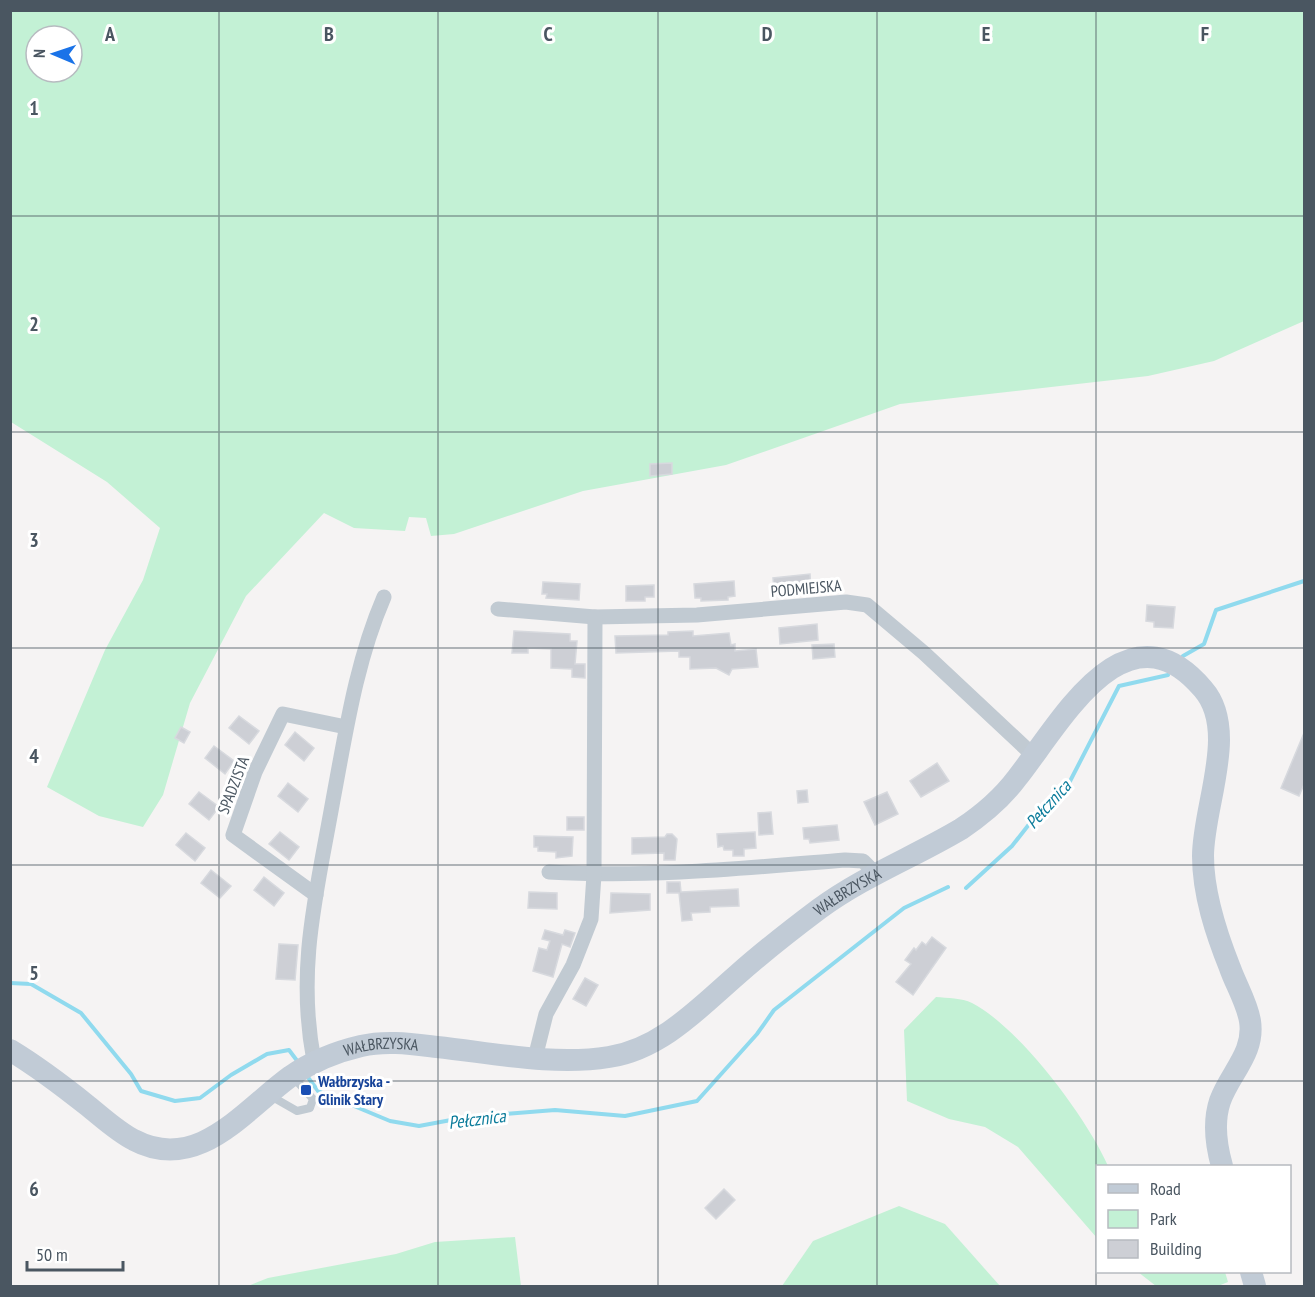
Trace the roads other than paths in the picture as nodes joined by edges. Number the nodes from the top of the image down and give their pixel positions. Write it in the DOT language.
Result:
graph roads {
  1 [pos="384,597"];
  2 [pos="498,609"];
  3 [pos="596,617"];
  4 [pos="346,728"];
  5 [pos="1034,756"];
  6 [pos="549,872"];
  7 [pos="875,873"];
  8 [pos="594,875"];
  9 [pos="316,895"];
  10 [pos="10,1050"];
  11 [pos="535,1058"];
  12 [pos="303,1069"];
  13 [pos="268,1094"];
  14 [pos="1222,1165"];
  1 -- 4 [label="street"];
  2 -- 3 [label="street, PODMIEJSKA"];
  3 -- 5 [label="street, PODMIEJSKA"];
  3 -- 8 [label="street"];
  4 -- 9 [label="street"];
  4 -- 9 [label="street, SPADZISTA"];
  5 -- 7 [label="main road, WAŁBRZYSKA"];
  5 -- 14 [label="main road, WAŁBRZYSKA"];
  6 -- 8 [label="street"];
  7 -- 8 [label="street"];
  7 -- 11 [label="main road, WAŁBRZYSKA"];
  8 -- 11 [label="street"];
  9 -- 12 [label="street"];
  10 -- 13 [label="main road, WAŁBRZYSKA"];
  11 -- 12 [label="main road, WAŁBRZYSKA"];
  12 -- 13 [label="main road, WAŁBRZYSKA"];
  12 -- 13 [label="lane"];
}
